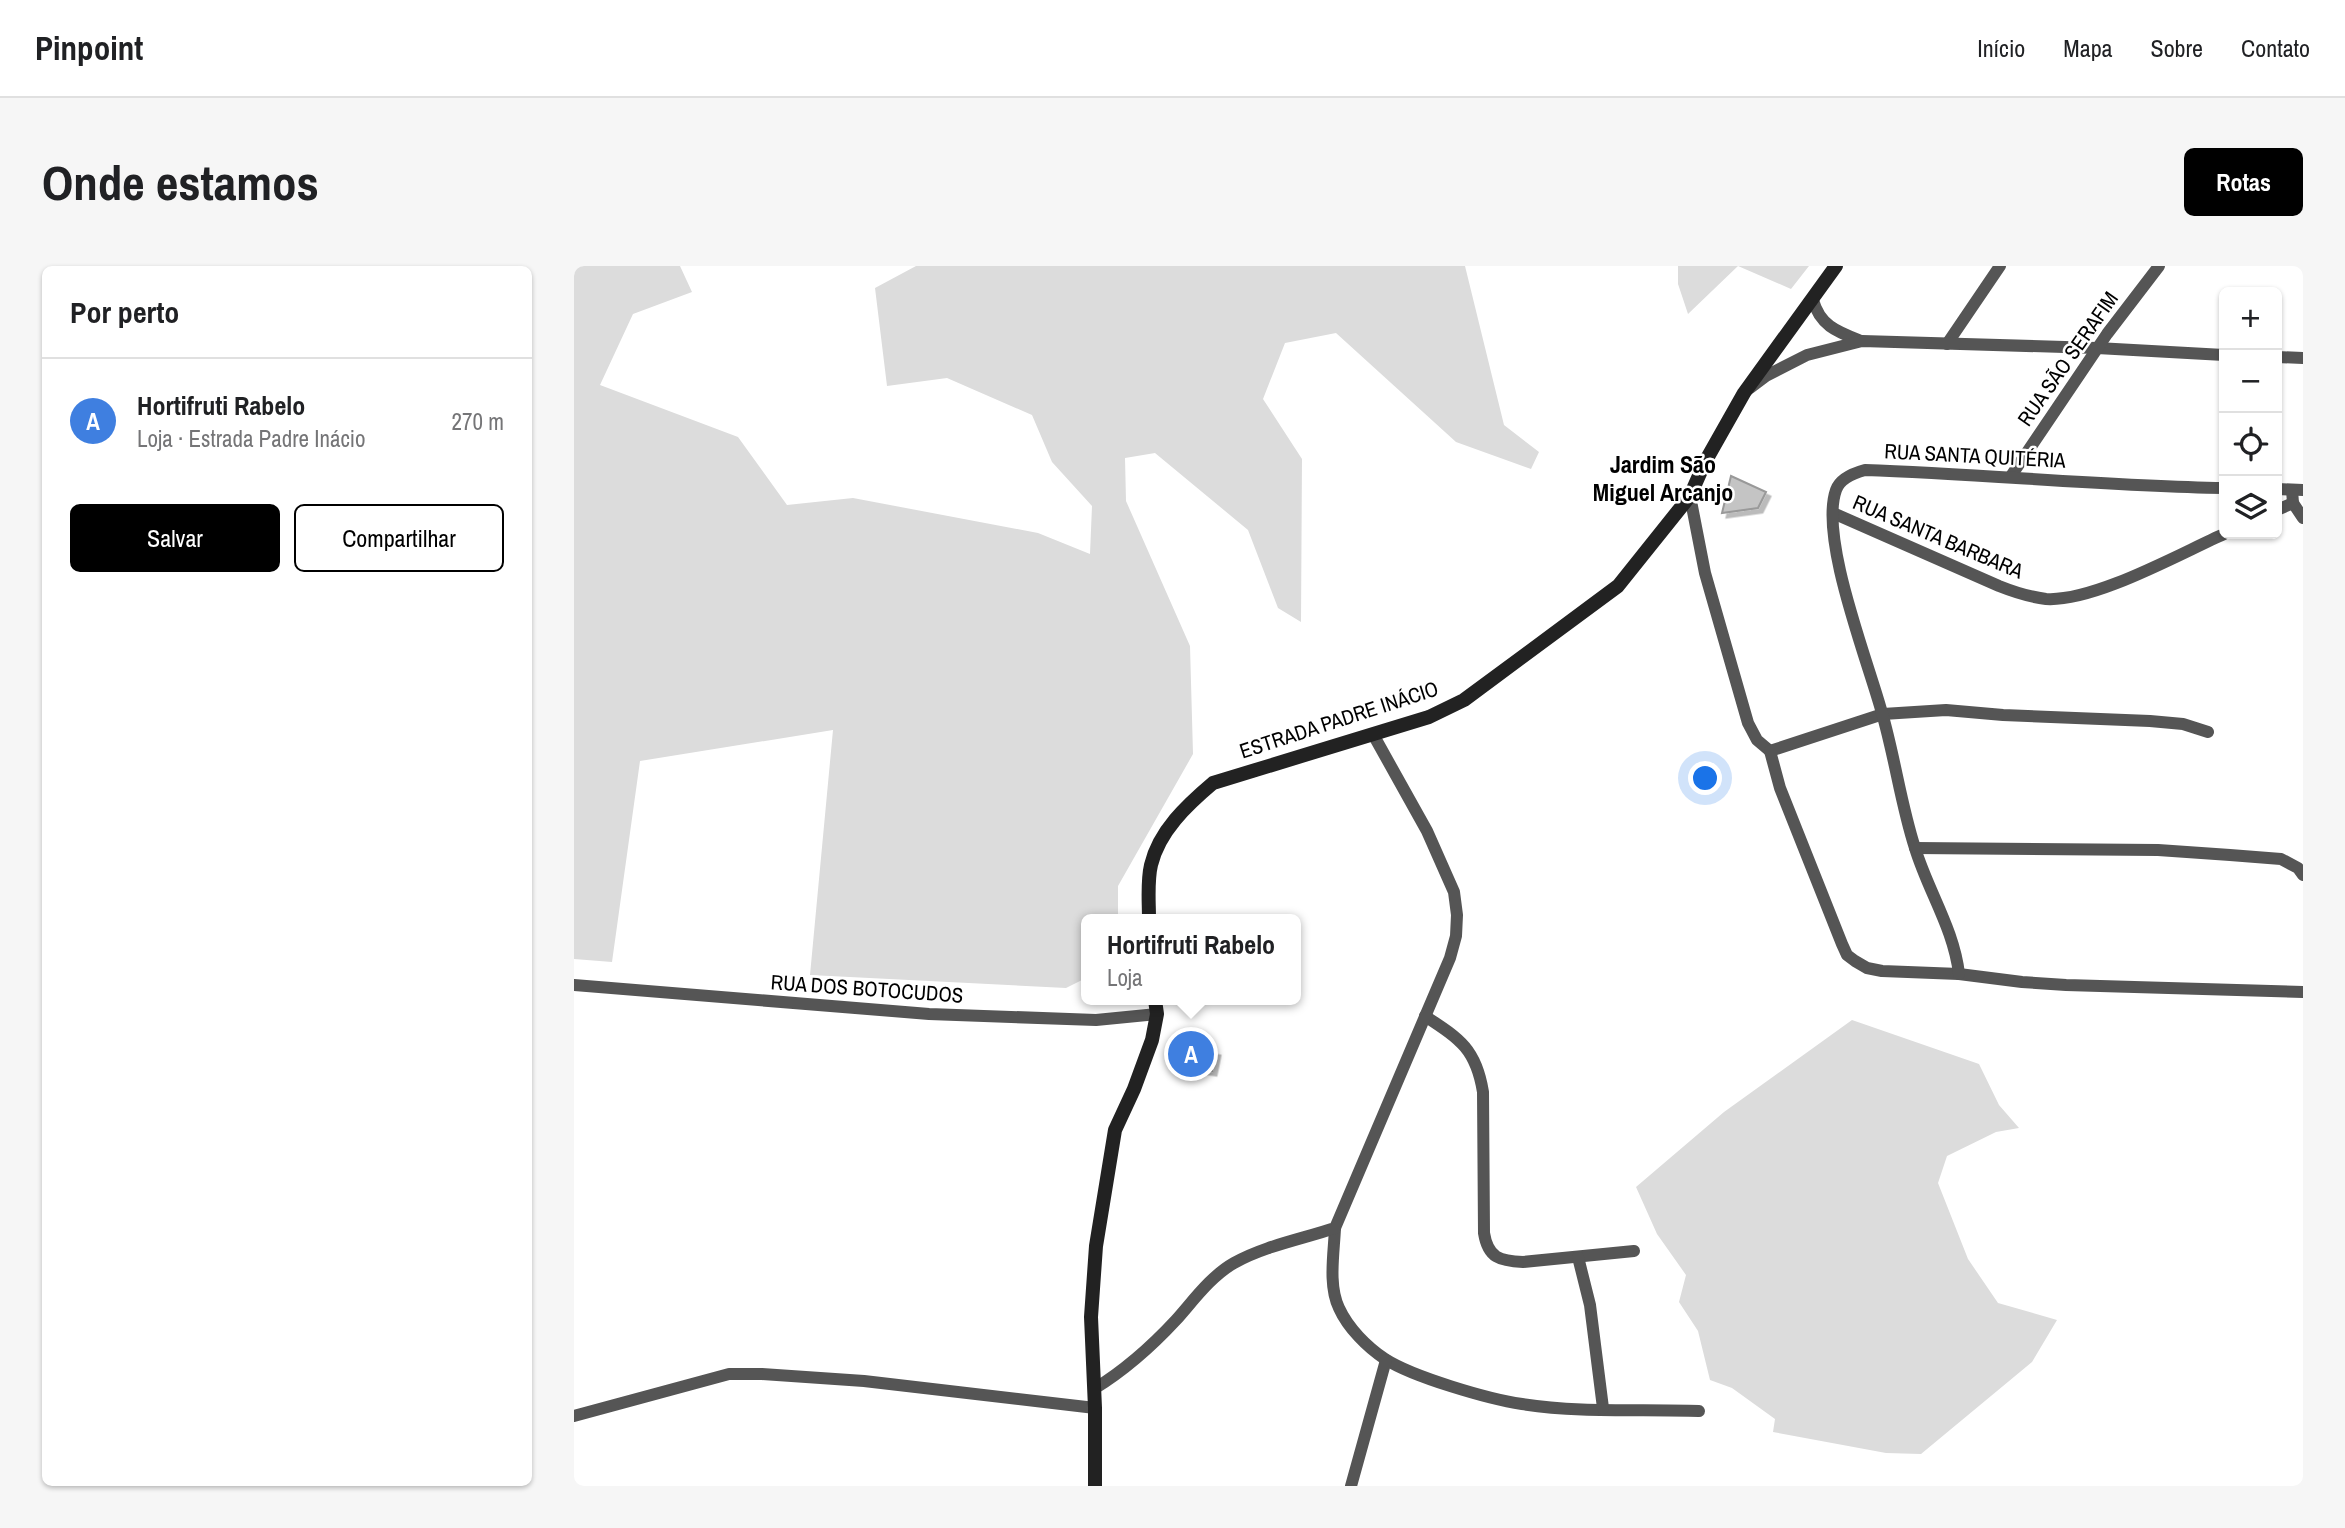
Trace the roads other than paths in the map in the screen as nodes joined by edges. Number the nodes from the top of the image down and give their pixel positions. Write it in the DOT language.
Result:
graph roads {
  1 [pos="1836,266"];
  2 [pos="2000,266"];
  3 [pos="2159,266"];
  4 [pos="1813,300"];
  5 [pos="1862,341"];
  6 [pos="1947,344"];
  7 [pos="2097,348"];
  8 [pos="2219,355"];
  9 [pos="2282,357"];
  10 [pos="2303,358"];
  11 [pos="1744,393"];
  12 [pos="2011,476"];
  13 [pos="2219,488"];
  14 [pos="2296,494"];
  15 [pos="1690,496"];
  16 [pos="2282,506"];
  17 [pos="1833,513"];
  18 [pos="2303,519"];
  19 [pos="2219,536"];
  20 [pos="1883,714"];
  21 [pos="2208,732"];
  22 [pos="1374,736"];
  23 [pos="1770,751"];
  24 [pos="1915,848"];
  25 [pos="2303,875"];
  26 [pos="1149,914"];
  27 [pos="1959,974"];
  28 [pos="574,985"];
  29 [pos="2303,992"];
  30 [pos="1156,1007"];
  31 [pos="1425,1016"];
  32 [pos="1335,1228"];
  33 [pos="1634,1251"];
  34 [pos="1578,1257"];
  35 [pos="1386,1360"];
  36 [pos="1094,1389"];
  37 [pos="1095,1408"];
  38 [pos="1603,1408"];
  39 [pos="1699,1411"];
  40 [pos="574,1416"];
  41 [pos="1095,1486"];
  42 [pos="1351,1486"];
  1 -- 4 [label="street, ESTRADA PADRE INÁCIO"];
  2 -- 6 [label="street"];
  3 -- 7 [label="street, RUA SÃO SERAFIM"];
  4 -- 5 [label="street"];
  4 -- 11 [label="street, ESTRADA PADRE INÁCIO"];
  5 -- 6 [label="street"];
  5 -- 11 [label="street"];
  6 -- 7 [label="street"];
  7 -- 8 [label="street"];
  7 -- 12 [label="street, RUA SÃO SERAFIM"];
  9 -- 10 [label="street"];
  11 -- 15 [label="street, ESTRADA PADRE INÁCIO"];
  12 -- 13 [label="street, RUA SANTA QUITÉRIA"];
  12 -- 17 [label="street, RUA SANTA QUITÉRIA"];
  14 -- 16 [label="street"];
  14 -- 18 [label="street"];
  15 -- 22 [label="street, ESTRADA PADRE INÁCIO"];
  15 -- 23 [label="street"];
  17 -- 19 [label="street, RUA SANTA BARBARA"];
  17 -- 20 [label="street, RUA SANTA QUITÉRIA"];
  20 -- 21 [label="street"];
  20 -- 23 [label="street"];
  20 -- 24 [label="street, RUA SANTA QUITÉRIA"];
  22 -- 26 [label="street, ESTRADA PADRE INÁCIO"];
  22 -- 31 [label="street"];
  23 -- 27 [label="street"];
  24 -- 25 [label="street"];
  24 -- 27 [label="street, RUA SANTA QUITÉRIA"];
  27 -- 29 [label="street"];
  28 -- 30 [label="street, RUA DOS BOTOCUDOS"];
  30 -- 36 [label="street"];
  31 -- 32 [label="street"];
  31 -- 34 [label="street"];
  32 -- 35 [label="street"];
  32 -- 36 [label="street"];
  33 -- 34 [label="street"];
  34 -- 38 [label="street"];
  35 -- 38 [label="street"];
  35 -- 42 [label="street"];
  36 -- 37 [label="street"];
  37 -- 40 [label="street"];
  37 -- 41 [label="street"];
  38 -- 39 [label="street"];
}
